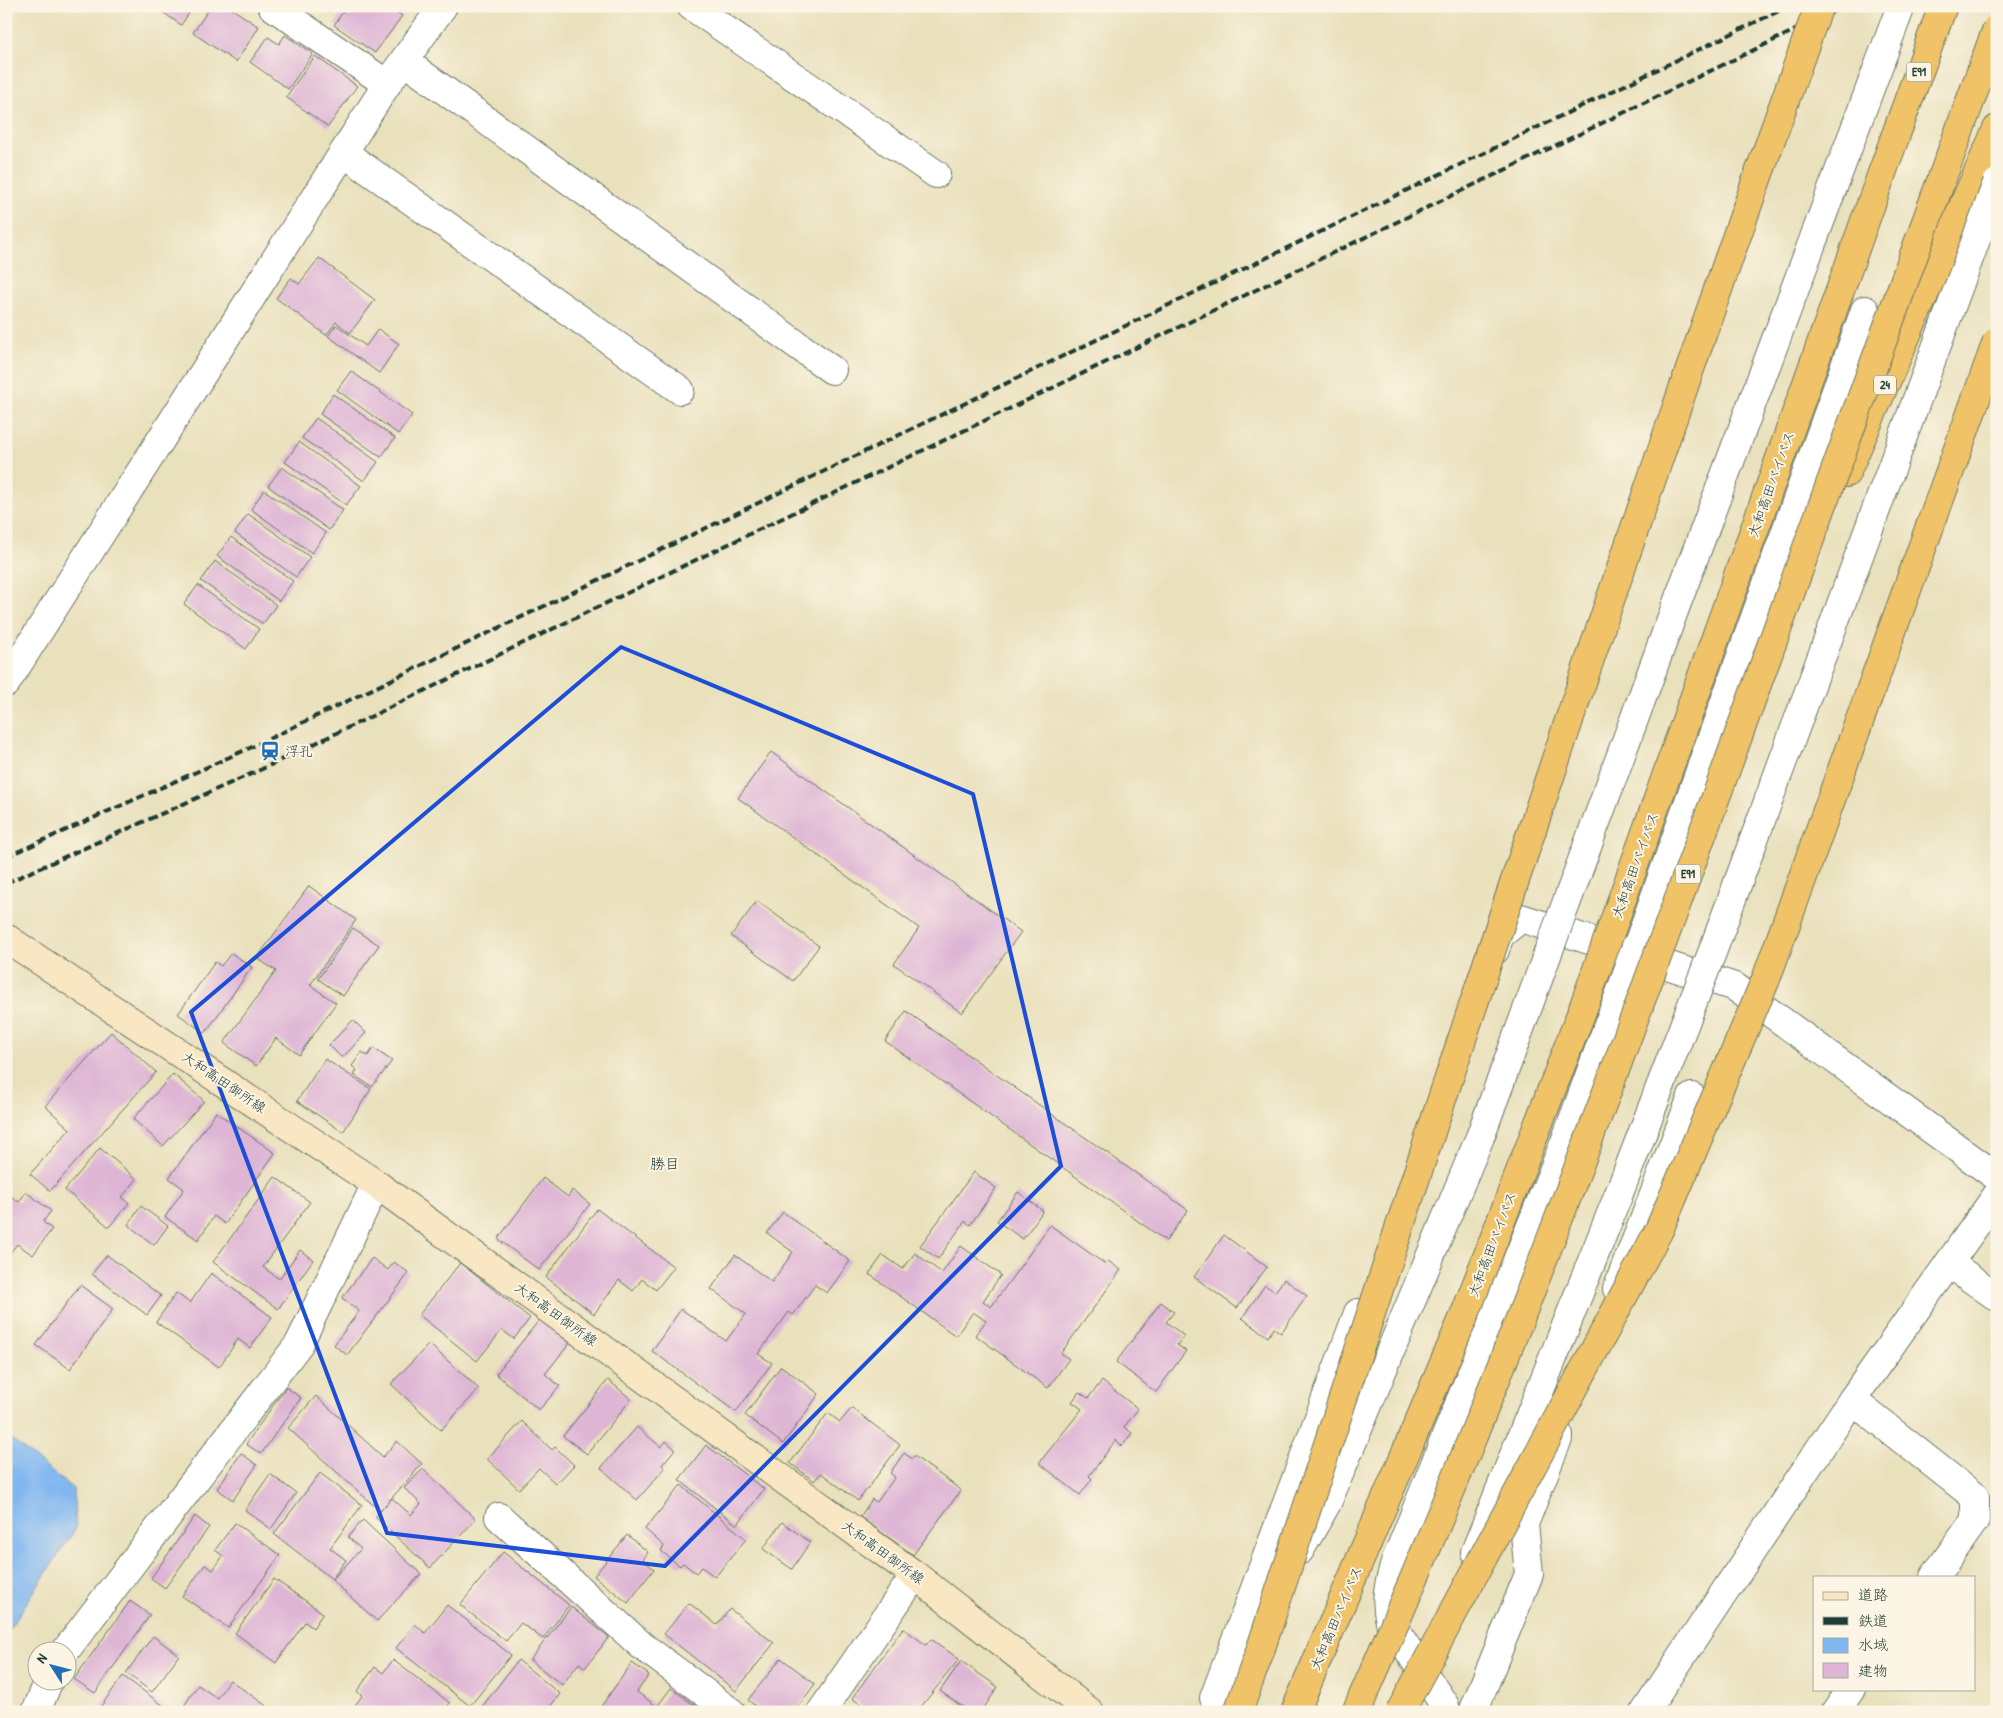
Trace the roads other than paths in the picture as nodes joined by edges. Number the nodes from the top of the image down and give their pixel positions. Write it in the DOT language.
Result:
graph roads {
  1 [pos="272,6"];
  2 [pos="442,6"];
  3 [pos="691,6"];
  4 [pos="1819,6"];
  5 [pos="1900,6"];
  6 [pos="1924,6"];
  7 [pos="1943,6"];
  8 [pos="1997,28"];
  9 [pos="404,61"];
  10 [pos="388,84"];
  11 [pos="1997,129"];
  12 [pos="1895,138"];
  13 [pos="344,153"];
  14 [pos="936,174"];
  15 [pos="1997,183"];
  16 [pos="1865,310"];
  17 [pos="1997,341"];
  18 [pos="832,370"];
  19 [pos="680,390"];
  20 [pos="1773,640"];
  21 [pos="6,682"];
  22 [pos="6,938"];
  23 [pos="1634,955"];
  24 [pos="1692,1097"];
  25 [pos="1997,1177"];
  26 [pos="376,1184"];
  27 [pos="1997,1195"];
  28 [pos="1948,1263"];
  29 [pos="1997,1297"];
  30 [pos="1852,1400"];
  31 [pos="500,1517"];
  32 [pos="914,1575"];
  33 [pos="1935,1576"];
  34 [pos="74,1640"];
  35 [pos="45,1690"];
  36 [pos="1850,1690"];
  37 [pos="1210,1705"];
  38 [pos="1446,1709"];
  39 [pos="36,1712"];
  40 [pos="731,1712"];
  41 [pos="821,1712"];
  42 [pos="1090,1712"];
  43 [pos="1238,1712"];
  44 [pos="1295,1712"];
  45 [pos="1356,1712"];
  46 [pos="1400,1712"];
  47 [pos="1473,1712"];
  48 [pos="1645,1712"];
  49 [pos="1835,1712"];
  1 -- 10 [label="street"];
  2 -- 9 [label="street"];
  3 -- 14 [label="street"];
  4 -- 43 [label="highway, bridge"];
  5 -- 37 [label="street, bridge"];
  6 -- 12 [label="highway"];
  7 -- 12 [label="highway, 大和高田バイパス / E91"];
  8 -- 20 [label="highway, E91, bridge"];
  9 -- 10 [label="street"];
  9 -- 18 [label="street"];
  10 -- 13 [label="street"];
  11 -- 20 [label="highway, 24, bridge"];
  12 -- 44 [label="highway, 大和高田バイパス / E91, bridge"];
  13 -- 19 [label="street"];
  13 -- 21 [label="street"];
  15 -- 38 [label="street, bridge"];
  16 -- 23 [label="street"];
  17 -- 46 [label="highway, bridge"];
  20 -- 45 [label="highway, E91, bridge"];
  22 -- 26 [label="main road, 大和高田御所線"];
  23 -- 25 [label="street"];
  23 -- 37 [label="street"];
  23 -- 38 [label="street"];
  24 -- 47 [label="street"];
  26 -- 32 [label="main road, 大和高田御所線"];
  26 -- 34 [label="street"];
  27 -- 28 [label="street"];
  28 -- 29 [label="street"];
  28 -- 30 [label="street"];
  30 -- 33 [label="street"];
  30 -- 48 [label="street"];
  31 -- 40 [label="street"];
  32 -- 41 [label="street"];
  32 -- 42 [label="main road, 大和高田御所線"];
  35 -- 39 [label="street"];
  36 -- 49 [label="street"];
}
